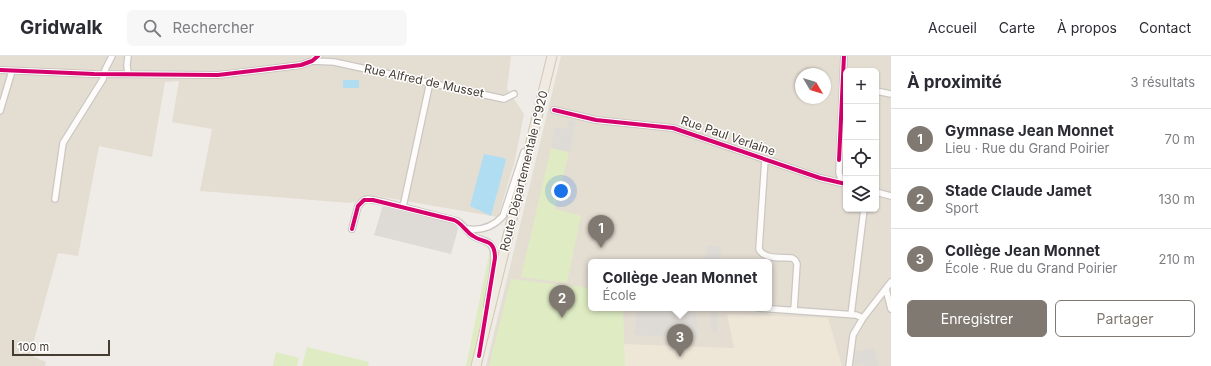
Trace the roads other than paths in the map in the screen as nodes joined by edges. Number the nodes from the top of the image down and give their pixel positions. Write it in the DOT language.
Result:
graph roads {
  1 [pos="112,56"];
  2 [pos="128,56"];
  3 [pos="318,56"];
  4 [pos="332,56"];
  5 [pos="552,56"];
  6 [pos="844,56"];
  7 [pos="312,61"];
  8 [pos="334,62"];
  9 [pos="844,68"];
  10 [pos="0,70"];
  11 [pos="12,71"];
  12 [pos="104,74"];
  13 [pos="128,74"];
  14 [pos="430,82"];
  15 [pos="879,92"];
  16 [pos="514,94"];
  17 [pos="891,94"];
  18 [pos="843,102"];
  19 [pos="554,110"];
  20 [pos="0,111"];
  21 [pos="535,125"];
  22 [pos="765,160"];
  23 [pos="843,182"];
  24 [pos="843,184"];
  25 [pos="879,193"];
  26 [pos="891,196"];
  27 [pos="54,199"];
  28 [pos="403,207"];
  29 [pos="864,212"];
  30 [pos="352,229"];
  31 [pos="467,229"];
  32 [pos="891,282"];
  33 [pos="886,288"];
  34 [pos="772,309"];
  35 [pos="891,309"];
  36 [pos="794,310"];
  37 [pos="851,315"];
  38 [pos="863,318"];
  39 [pos="479,356"];
  40 [pos="476,366"];
  41 [pos="849,366"];
  1 -- 12 [label="street"];
  2 -- 13 [label="street"];
  3 -- 7 [label="street"];
  4 -- 8 [label="street"];
  5 -- 21 [label="main road, Route Départementale n°920"];
  6 -- 9 [label="street"];
  7 -- 8 [label="street, Rue Alfred de Musset"];
  7 -- 13 [label="street, Rue Alfred de Musset"];
  8 -- 14 [label="street, Rue Alfred de Musset"];
  10 -- 11 [label="street, Rue Alfred de Musset"];
  11 -- 12 [label="street, Rue Alfred de Musset"];
  11 -- 20 [label="street"];
  12 -- 13 [label="street, Rue Alfred de Musset"];
  12 -- 27 [label="street"];
  14 -- 16 [label="street, Rue Alfred de Musset"];
  14 -- 28 [label="street"];
  15 -- 17 [label="street"];
  18 -- 23 [label="street"];
  19 -- 22 [label="street, Rue Paul Verlaine"];
  21 -- 31 [label="street"];
  21 -- 39 [label="main road, Route Départementale n°920"];
  22 -- 24 [label="street, Rue Paul Verlaine"];
  22 -- 36 [label="street"];
  25 -- 26 [label="street"];
  28 -- 30 [label="street"];
  28 -- 31 [label="street"];
  29 -- 37 [label="street"];
  31 -- 39 [label="street"];
  32 -- 33 [label="street"];
  33 -- 35 [label="street"];
  33 -- 38 [label="street"];
  34 -- 36 [label="street"];
  36 -- 37 [label="street"];
  37 -- 38 [label="street"];
  38 -- 41 [label="street"];
  39 -- 40 [label="main road, Route Départementale n°920"];
}
